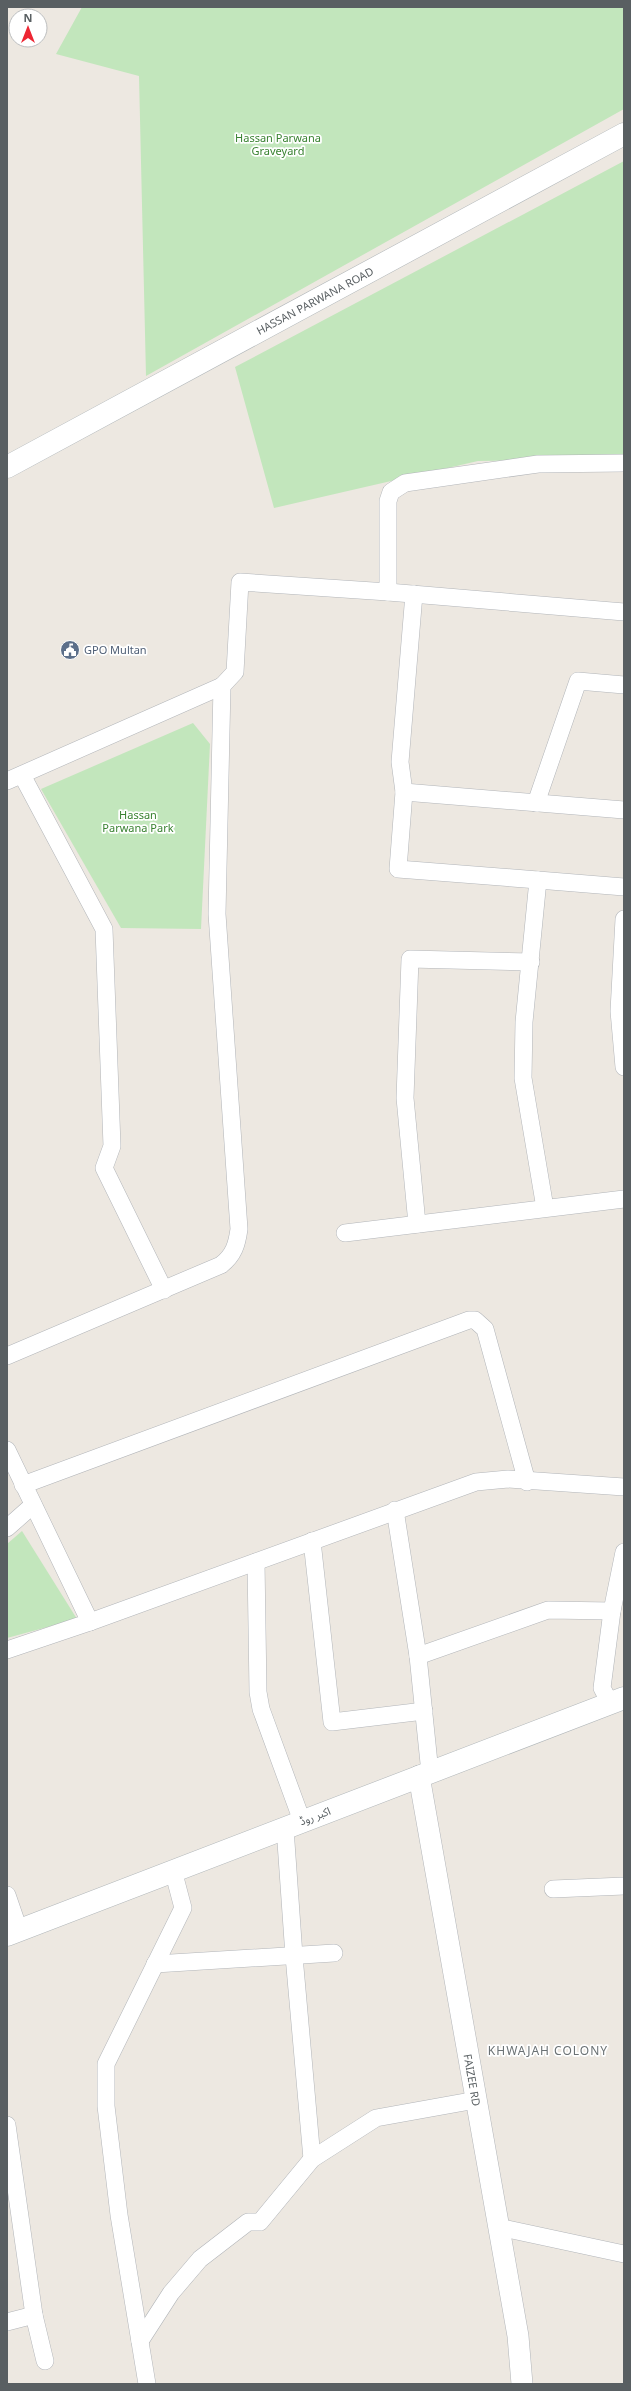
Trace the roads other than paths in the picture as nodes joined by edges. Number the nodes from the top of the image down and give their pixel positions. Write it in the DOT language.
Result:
graph roads {
  1 [pos="624,134"];
  2 [pos="624,464"];
  3 [pos="7,467"];
  4 [pos="388,592"];
  5 [pos="414,594"];
  6 [pos="624,612"];
  7 [pos="624,685"];
  8 [pos="222,686"];
  9 [pos="14,778"];
  10 [pos="404,792"];
  11 [pos="536,803"];
  12 [pos="624,810"];
  13 [pos="538,880"];
  14 [pos="624,887"];
  15 [pos="624,918"];
  16 [pos="531,962"];
  17 [pos="621,1011"];
  18 [pos="624,1067"];
  19 [pos="624,1199"];
  20 [pos="545,1208"];
  21 [pos="417,1224"];
  22 [pos="345,1232"];
  23 [pos="164,1290"];
  24 [pos="7,1356"];
  25 [pos="7,1450"];
  26 [pos="527,1482"];
  27 [pos="23,1484"];
  28 [pos="624,1487"];
  29 [pos="33,1505"];
  30 [pos="395,1510"];
  31 [pos="7,1528"];
  32 [pos="312,1542"];
  33 [pos="624,1552"];
  34 [pos="256,1562"];
  35 [pos="612,1611"];
  36 [pos="90,1622"];
  37 [pos="7,1650"];
  38 [pos="418,1656"];
  39 [pos="617,1700"];
  40 [pos="424,1711"];
  41 [pos="424,1775"];
  42 [pos="294,1825"];
  43 [pos="173,1870"];
  44 [pos="624,1886"];
  45 [pos="553,1889"];
  46 [pos="7,1896"];
  47 [pos="13,1933"];
  48 [pos="334,1953"];
  49 [pos="294,1956"];
  50 [pos="156,1964"];
  51 [pos="476,2100"];
  52 [pos="7,2125"];
  53 [pos="312,2158"];
  54 [pos="12,2191"];
  55 [pos="498,2227"];
  56 [pos="624,2253"];
  57 [pos="34,2315"];
  58 [pos="7,2322"];
  59 [pos="140,2341"];
  60 [pos="45,2361"];
  61 [pos="147,2384"];
  62 [pos="522,2384"];
  1 -- 3 [label="main road, HASSAN PARWANA ROAD"];
  2 -- 4 [label="street"];
  4 -- 5 [label="street"];
  4 -- 8 [label="street"];
  5 -- 6 [label="street"];
  5 -- 10 [label="street"];
  7 -- 11 [label="street"];
  8 -- 9 [label="street"];
  8 -- 23 [label="street"];
  9 -- 23 [label="street"];
  10 -- 11 [label="street"];
  10 -- 13 [label="street"];
  11 -- 12 [label="street"];
  13 -- 14 [label="street"];
  13 -- 16 [label="street"];
  15 -- 17 [label="street"];
  16 -- 20 [label="street"];
  16 -- 21 [label="street"];
  17 -- 18 [label="street"];
  19 -- 20 [label="street"];
  20 -- 21 [label="street"];
  21 -- 22 [label="street"];
  23 -- 24 [label="street"];
  25 -- 27 [label="street"];
  26 -- 27 [label="street"];
  26 -- 28 [label="street"];
  26 -- 30 [label="street"];
  27 -- 29 [label="street"];
  29 -- 31 [label="street"];
  29 -- 36 [label="street"];
  30 -- 32 [label="street"];
  30 -- 38 [label="street"];
  32 -- 34 [label="street"];
  32 -- 40 [label="street"];
  33 -- 35 [label="street"];
  34 -- 36 [label="street"];
  34 -- 42 [label="street"];
  35 -- 38 [label="street"];
  35 -- 39 [label="street"];
  36 -- 37 [label="street"];
  38 -- 40 [label="street"];
  39 -- 41 [label="main road, اکبر روڈ"];
  40 -- 41 [label="street"];
  41 -- 42 [label="main road, اکبر روڈ"];
  41 -- 51 [label="street, FAIZEE RD"];
  42 -- 43 [label="main road, اکبر روڈ"];
  42 -- 49 [label="street"];
  43 -- 47 [label="main road, اکبر روڈ"];
  43 -- 50 [label="street"];
  44 -- 45 [label="street"];
  46 -- 47 [label="street"];
  48 -- 49 [label="street"];
  49 -- 50 [label="street"];
  49 -- 53 [label="street"];
  50 -- 59 [label="street"];
  51 -- 53 [label="street"];
  51 -- 55 [label="street, FAIZEE RD"];
  52 -- 54 [label="street"];
  53 -- 59 [label="street"];
  54 -- 57 [label="street"];
  55 -- 56 [label="street"];
  55 -- 62 [label="street, FAIZEE RD"];
  57 -- 58 [label="street"];
  57 -- 60 [label="street"];
  59 -- 61 [label="street"];
}
